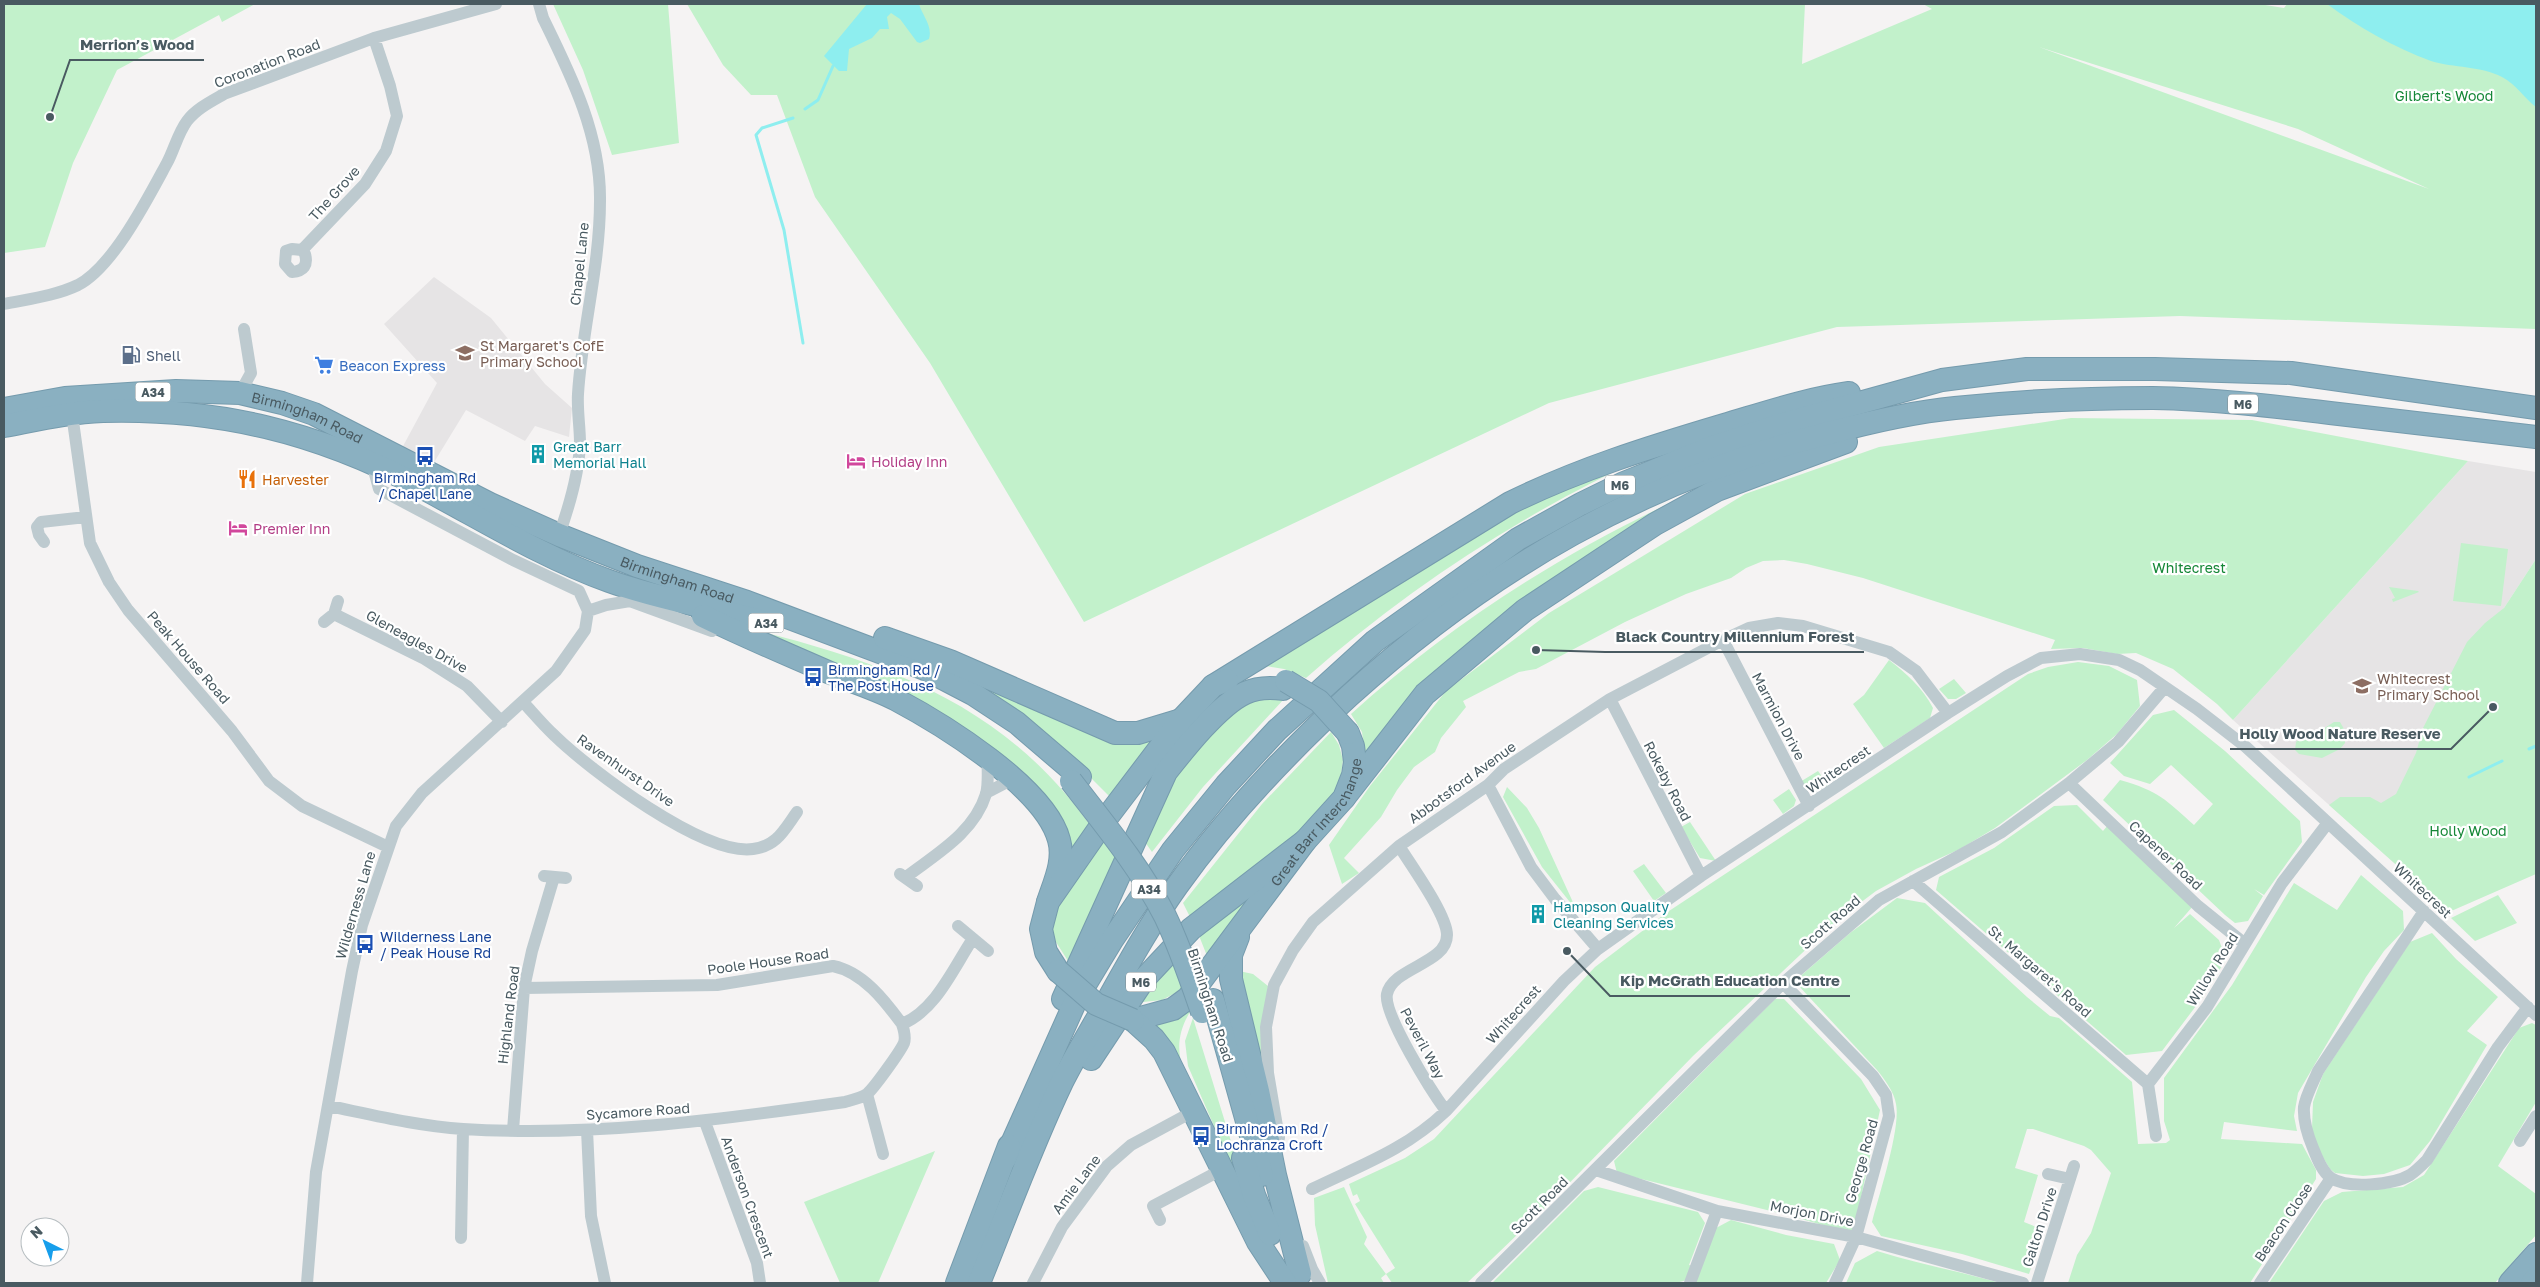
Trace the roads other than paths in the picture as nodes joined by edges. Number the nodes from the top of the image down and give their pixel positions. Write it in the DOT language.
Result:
graph roads {
  1 [pos="496,4"];
  2 [pos="536,4"];
  3 [pos="374,38"];
  4 [pos="302,250"];
  5 [pos="4,304"];
  6 [pos="244,329"];
  7 [pos="1942,380"];
  8 [pos="249,395"];
  9 [pos="1949,408"];
  10 [pos="2536,408"];
  11 [pos="4,409"];
  12 [pos="72,414"];
  13 [pos="4,426"];
  14 [pos="290,432"];
  15 [pos="2536,437"];
  16 [pos="316,441"];
  17 [pos="372,463"];
  18 [pos="86,517"];
  19 [pos="559,535"];
  20 [pos="44,542"];
  21 [pos="664,597"];
  22 [pos="588,611"];
  23 [pos="742,611"];
  24 [pos="324,622"];
  25 [pos="1723,640"];
  26 [pos="757,642"];
  27 [pos="1285,685"];
  28 [pos="1213,686"];
  29 [pos="2165,687"];
  30 [pos="1610,699"];
  31 [pos="524,703"];
  32 [pos="1948,713"];
  33 [pos="1180,720"];
  34 [pos="502,722"];
  35 [pos="988,759"];
  36 [pos="1013,779"];
  37 [pos="2069,783"];
  38 [pos="1488,785"];
  39 [pos="986,793"];
  40 [pos="1344,798"];
  41 [pos="1809,806"];
  42 [pos="797,812"];
  43 [pos="2327,824"];
  44 [pos="1305,841"];
  45 [pos="1399,846"];
  46 [pos="388,847"];
  47 [pos="1701,876"];
  48 [pos="555,877"];
  49 [pos="1913,881"];
  50 [pos="917,886"];
  51 [pos="1048,902"];
  52 [pos="2424,911"];
  53 [pos="958,926"];
  54 [pos="1241,927"];
  55 [pos="972,940"];
  56 [pos="2246,944"];
  57 [pos="1598,949"];
  58 [pos="988,951"];
  59 [pos="1783,983"];
  60 [pos="524,988"];
  61 [pos="2532,1011"];
  62 [pos="1133,1020"];
  63 [pos="902,1024"];
  64 [pos="2148,1084"];
  65 [pos="867,1094"];
  66 [pos="329,1106"];
  67 [pos="1194,1111"];
  68 [pos="1446,1111"];
  69 [pos="2536,1116"];
  70 [pos="705,1122"];
  71 [pos="463,1129"];
  72 [pos="512,1130"];
  73 [pos="587,1130"];
  74 [pos="2156,1136"];
  75 [pos="2520,1141"];
  76 [pos="883,1154"];
  77 [pos="1005,1159"];
  78 [pos="1027,1166"];
  79 [pos="2074,1166"];
  80 [pos="1224,1169"];
  81 [pos="1596,1170"];
  82 [pos="2048,1174"];
  83 [pos="2331,1178"];
  84 [pos="2070,1179"];
  85 [pos="1312,1189"];
  86 [pos="1717,1211"];
  87 [pos="1160,1220"];
  88 [pos="1856,1237"];
  89 [pos="461,1238"];
  90 [pos="2536,1254"];
  91 [pos="2536,1278"];
  92 [pos="1300,1281"];
  93 [pos="307,1283"];
  94 [pos="605,1283"];
  95 [pos="760,1283"];
  96 [pos="957,1283"];
  97 [pos="979,1283"];
  98 [pos="1033,1283"];
  99 [pos="1481,1283"];
  100 [pos="1690,1283"];
  101 [pos="1835,1283"];
  102 [pos="2023,1283"];
  103 [pos="2038,1283"];
  104 [pos="2260,1283"];
  105 [pos="2510,1283"];
  106 [pos="2532,1283"];
  1 -- 3 [label="street, Coronation Road"];
  2 -- 19 [label="street, Chapel Lane"];
  3 -- 4 [label="street, The Grove"];
  3 -- 5 [label="street, Coronation Road"];
  6 -- 8 [label="street"];
  7 -- 10 [label="highway, M6"];
  7 -- 28 [label="highway, M6"];
  7 -- 77 [label="highway, M6"];
  8 -- 11 [label="highway, Birmingham Road / A34"];
  8 -- 14 [label="highway"];
  8 -- 16 [label="highway"];
  8 -- 19 [label="highway, Birmingham Road / A34"];
  9 -- 15 [label="highway, M6"];
  9 -- 40 [label="highway, M6"];
  9 -- 78 [label="highway, M6"];
  12 -- 13 [label="highway, Birmingham Road / A34"];
  12 -- 14 [label="highway, Birmingham Road / A34"];
  12 -- 18 [label="street, Peak House Road"];
  14 -- 16 [label="highway, Birmingham Road / A34"];
  16 -- 17 [label="highway, Birmingham Road / A34"];
  17 -- 21 [label="highway, Birmingham Road / A34"];
  17 -- 22 [label="street, Birmingham Road"];
  18 -- 20 [label="street"];
  18 -- 46 [label="street, Peak House Road"];
  19 -- 23 [label="highway, Birmingham Road / A34"];
  21 -- 23 [label="highway, Birmingham Road / A34"];
  21 -- 26 [label="highway"];
  22 -- 26 [label="street"];
  22 -- 31 [label="street, Wilderness Lane"];
  23 -- 26 [label="highway"];
  23 -- 33 [label="highway"];
  23 -- 92 [label="highway, Birmingham Road / A34, bridge"];
  24 -- 34 [label="street, Gleneagles Drive"];
  25 -- 30 [label="street, Abbotsford Avenue"];
  25 -- 32 [label="street, Abbotsford Avenue"];
  25 -- 41 [label="street, Marmion Drive"];
  26 -- 35 [label="highway"];
  27 -- 28 [label="highway, Great Barr Interchange"];
  27 -- 40 [label="highway, Great Barr Interchange, bridge"];
  27 -- 77 [label="highway, M6"];
  28 -- 33 [label="highway, Great Barr Interchange"];
  29 -- 32 [label="street, Whitecrest"];
  29 -- 37 [label="street, Scott Road"];
  29 -- 43 [label="street, Whitecrest"];
  30 -- 38 [label="street, Abbotsford Avenue"];
  30 -- 47 [label="street, Rokeby Road"];
  31 -- 34 [label="street, Wilderness Lane"];
  31 -- 42 [label="street, Ravenhurst Drive"];
  32 -- 41 [label="street, Whitecrest"];
  33 -- 51 [label="highway, Great Barr Interchange"];
  34 -- 46 [label="street, Wilderness Lane"];
  35 -- 36 [label="highway"];
  35 -- 39 [label="street"];
  36 -- 39 [label="street"];
  36 -- 51 [label="highway"];
  37 -- 49 [label="street, Scott Road"];
  37 -- 56 [label="street, Capener Road"];
  38 -- 45 [label="street, Abbotsford Avenue"];
  38 -- 57 [label="street"];
  39 -- 50 [label="street"];
  40 -- 44 [label="highway, Great Barr Interchange"];
  41 -- 47 [label="street, Whitecrest"];
  43 -- 52 [label="street, Whitecrest"];
  43 -- 56 [label="street, Willow Road"];
  44 -- 54 [label="highway, Great Barr Interchange"];
  44 -- 78 [label="highway, M6"];
  45 -- 68 [label="street, Peveril Way"];
  45 -- 92 [label="street, Abbotsford Avenue"];
  46 -- 66 [label="street, Wilderness Lane"];
  47 -- 57 [label="street, Whitecrest"];
  48 -- 60 [label="street, Highland Road"];
  49 -- 59 [label="street, Scott Road"];
  49 -- 64 [label="street, St. Margaret's Road"];
  51 -- 62 [label="highway, Great Barr Interchange, bridge"];
  52 -- 61 [label="street, Whitecrest"];
  52 -- 83 [label="street"];
  53 -- 55 [label="street"];
  54 -- 62 [label="highway, Great Barr Interchange"];
  54 -- 92 [label="highway"];
  55 -- 58 [label="street"];
  55 -- 63 [label="street"];
  56 -- 64 [label="street, Willow Road"];
  57 -- 68 [label="street, Whitecrest"];
  59 -- 81 [label="street, Scott Road"];
  59 -- 88 [label="street, George Road"];
  60 -- 63 [label="street, Poole House Road"];
  60 -- 72 [label="street, Highland Road"];
  61 -- 83 [label="street"];
  62 -- 67 [label="highway"];
  63 -- 65 [label="street"];
  64 -- 74 [label="street"];
  65 -- 70 [label="street, Sycamore Road"];
  65 -- 76 [label="street"];
  66 -- 71 [label="street, Sycamore Road"];
  66 -- 93 [label="street, Wilderness Lane"];
  67 -- 80 [label="highway"];
  67 -- 98 [label="street, Amie Lane"];
  68 -- 85 [label="street, Whitecrest"];
  69 -- 75 [label="street"];
  70 -- 73 [label="street, Sycamore Road"];
  70 -- 95 [label="street, Anderson Crescent"];
  71 -- 72 [label="street, Sycamore Road"];
  71 -- 89 [label="street"];
  72 -- 73 [label="street, Sycamore Road"];
  73 -- 94 [label="street"];
  77 -- 96 [label="highway, M6"];
  78 -- 97 [label="highway, M6"];
  79 -- 84 [label="street, Galton Drive"];
  80 -- 87 [label="street"];
  80 -- 92 [label="highway"];
  81 -- 86 [label="street, Morjon Drive"];
  81 -- 99 [label="street, Scott Road"];
  82 -- 84 [label="street, Galton Drive"];
  83 -- 104 [label="street, Beacon Close"];
  84 -- 103 [label="street, Galton Drive"];
  86 -- 88 [label="street, Morjon Drive"];
  86 -- 100 [label="street"];
  88 -- 101 [label="street, George Road"];
  88 -- 102 [label="street, Morjon Drive"];
  90 -- 105 [label="highway"];
  91 -- 106 [label="highway"];
}
